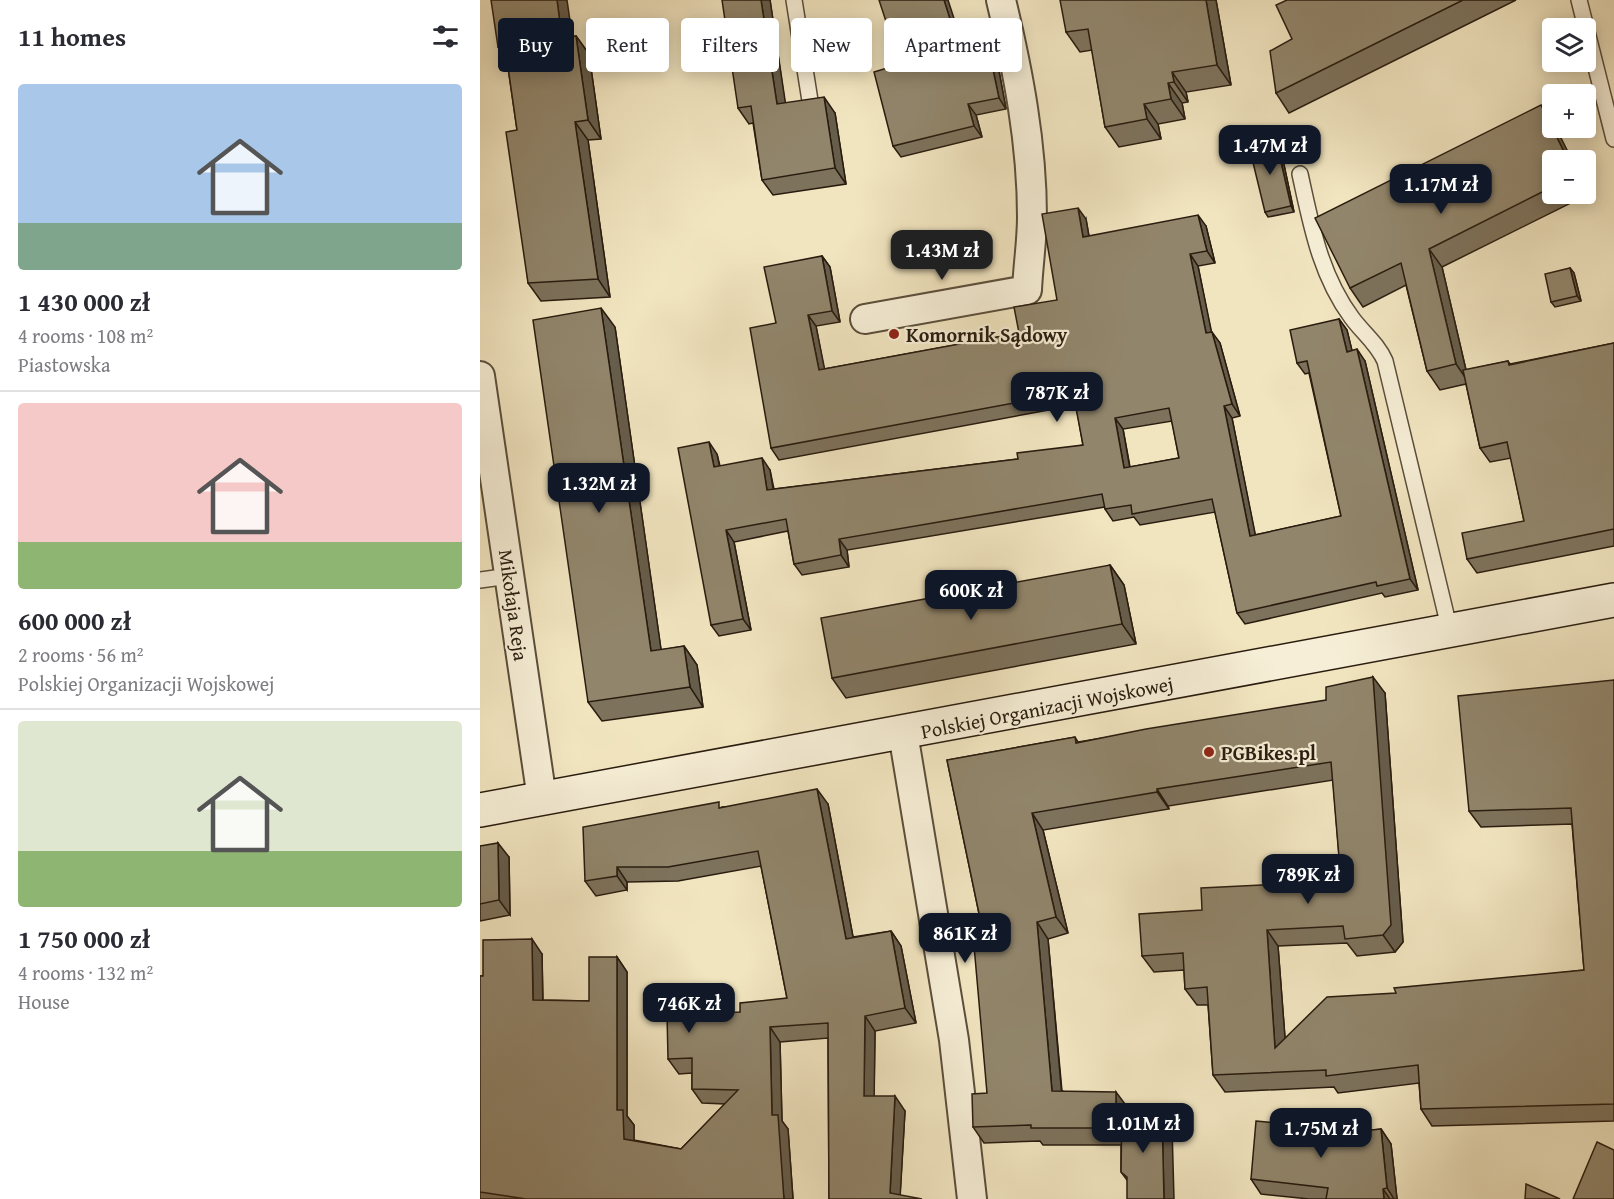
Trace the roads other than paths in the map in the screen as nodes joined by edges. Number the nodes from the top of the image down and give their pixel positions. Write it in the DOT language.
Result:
graph roads {
  1 [pos="794,0"];
  2 [pos="1001,0"];
  3 [pos="1579,0"];
  4 [pos="811,107"];
  5 [pos="1614,139"];
  6 [pos="1300,174"];
  7 [pos="865,319"];
  8 [pos="480,376"];
  9 [pos="510,576"];
  10 [pos="480,580"];
  11 [pos="1614,600"];
  12 [pos="1450,631"];
  13 [pos="903,734"];
  14 [pos="542,799"];
  15 [pos="480,810"];
  16 [pos="972,1199"];
  1 -- 4 [label="lane"];
  2 -- 7 [label="street"];
  3 -- 5 [label="lane"];
  6 -- 12 [label="lane"];
  8 -- 9 [label="street, Mikołaja Reja"];
  9 -- 10 [label="lane"];
  9 -- 14 [label="street, Mikołaja Reja"];
  11 -- 12 [label="street, Polskiej Organizacji Wojskowej"];
  12 -- 13 [label="street, Polskiej Organizacji Wojskowej"];
  13 -- 14 [label="street, Polskiej Organizacji Wojskowej"];
  13 -- 16 [label="street"];
  14 -- 15 [label="street, Polskiej Organizacji Wojskowej"];
}
